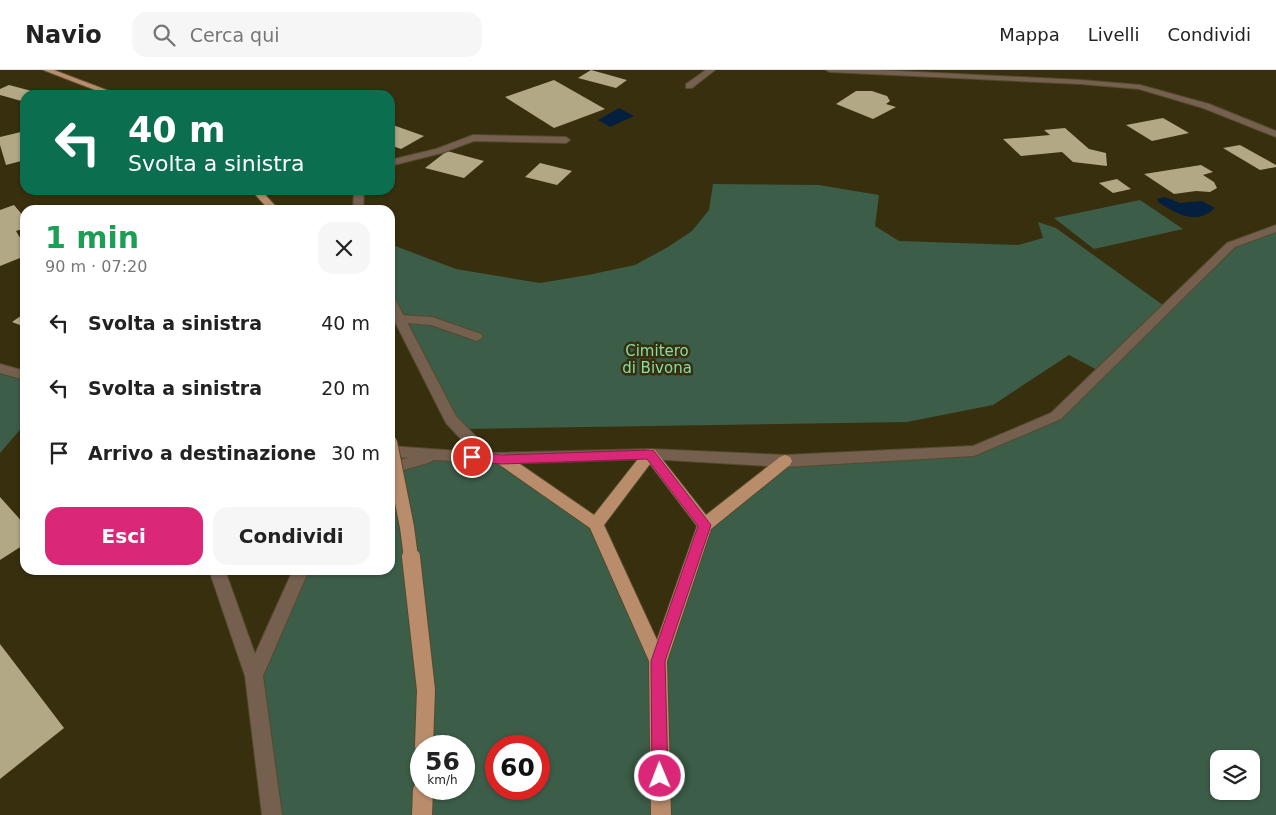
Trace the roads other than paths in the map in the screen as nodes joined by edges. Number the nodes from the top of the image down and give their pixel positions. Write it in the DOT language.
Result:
graph roads {
  1 [pos="47,70"];
  2 [pos="711,70"];
  3 [pos="830,70"];
  4 [pos="689,86"];
  5 [pos="102,90"];
  6 [pos="1276,134"];
  7 [pos="566,140"];
  8 [pos="395,162"];
  9 [pos="260,195"];
  10 [pos="270,205"];
  11 [pos="1276,228"];
  12 [pos="395,310"];
  13 [pos="399,318"];
  14 [pos="477,338"];
  15 [pos="0,368"];
  16 [pos="20,374"];
  17 [pos="395,451"];
  18 [pos="650,454"];
  19 [pos="439,455"];
  20 [pos="495,459"];
  21 [pos="784,461"];
  22 [pos="395,466"];
  23 [pos="395,467"];
  24 [pos="596,524"];
  25 [pos="705,525"];
  26 [pos="219,575"];
  27 [pos="299,575"];
  28 [pos="658,661"];
  29 [pos="254,676"];
  30 [pos="424,735"];
  31 [pos="423,800"];
  32 [pos="272,815"];
  33 [pos="422,815"];
  34 [pos="661,815"];
  1 -- 5 [label="main road"];
  2 -- 4 [label="street"];
  3 -- 6 [label="street"];
  7 -- 8 [label="street"];
  9 -- 10 [label="main road"];
  11 -- 21 [label="street"];
  12 -- 13 [label="street"];
  13 -- 14 [label="street"];
  13 -- 20 [label="street"];
  15 -- 16 [label="street"];
  17 -- 19 [label="street"];
  18 -- 20 [label="street"];
  18 -- 21 [label="street"];
  18 -- 24 [label="main road"];
  18 -- 25 [label="main road"];
  19 -- 20 [label="street"];
  19 -- 23 [label="street"];
  20 -- 24 [label="main road"];
  21 -- 25 [label="main road"];
  22 -- 30 [label="main road, bridge"];
  24 -- 28 [label="main road"];
  25 -- 28 [label="main road"];
  26 -- 29 [label="street"];
  27 -- 29 [label="street"];
  28 -- 34 [label="main road"];
  29 -- 32 [label="street"];
  31 -- 33 [label="main road"];
}
